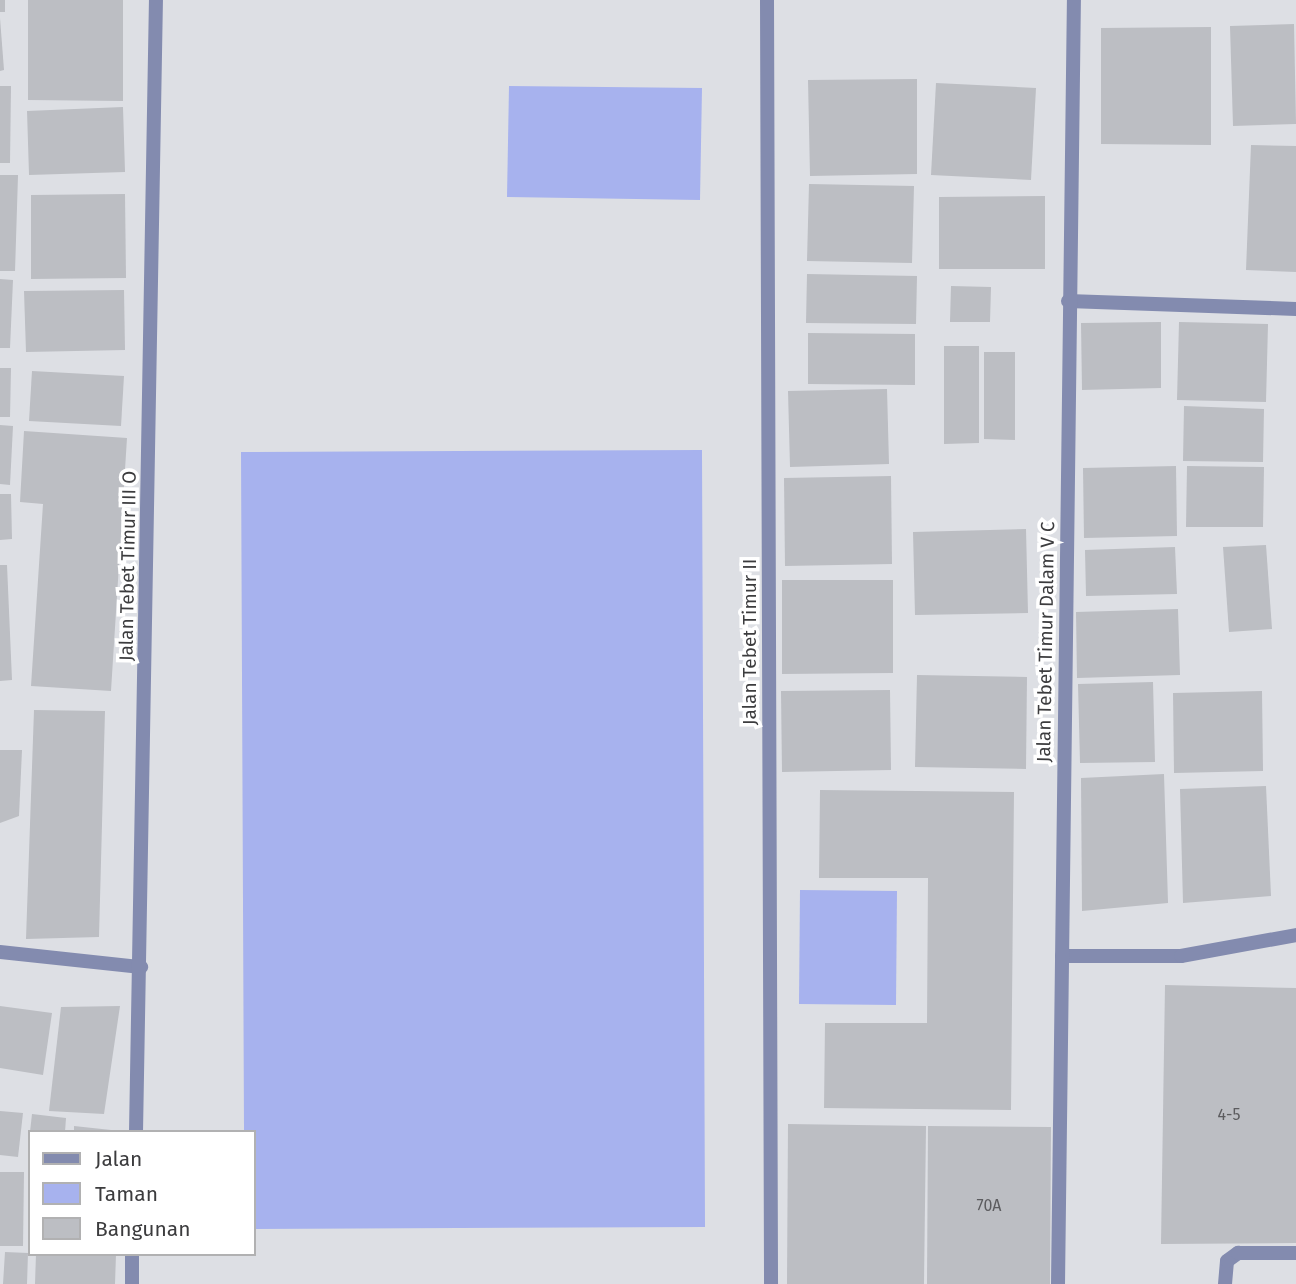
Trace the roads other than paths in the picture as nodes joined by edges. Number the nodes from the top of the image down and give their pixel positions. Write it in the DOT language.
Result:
graph roads {
  1 [pos="156,0"];
  2 [pos="767,0"];
  3 [pos="1074,0"];
  4 [pos="1069,301"];
  5 [pos="1296,309"];
  6 [pos="1296,935"];
  7 [pos="0,952"];
  8 [pos="1062,956"];
  9 [pos="141,967"];
  10 [pos="136,1130"];
  11 [pos="1296,1253"];
  12 [pos="132,1256"];
  13 [pos="132,1284"];
  14 [pos="771,1284"];
  15 [pos="1058,1284"];
  16 [pos="1225,1284"];
  1 -- 9 [label="street, Jalan Tebet Timur III O"];
  2 -- 14 [label="street, Jalan Tebet Timur II"];
  3 -- 4 [label="street, Jalan Tebet Timur Dalam V C"];
  4 -- 5 [label="street"];
  4 -- 8 [label="street, Jalan Tebet Timur Dalam V C"];
  6 -- 8 [label="street"];
  7 -- 9 [label="street"];
  8 -- 15 [label="street, Jalan Tebet Timur Dalam V C"];
  9 -- 10 [label="street, Jalan Tebet Timur III O"];
  11 -- 16 [label="street"];
  12 -- 13 [label="street"];
}
